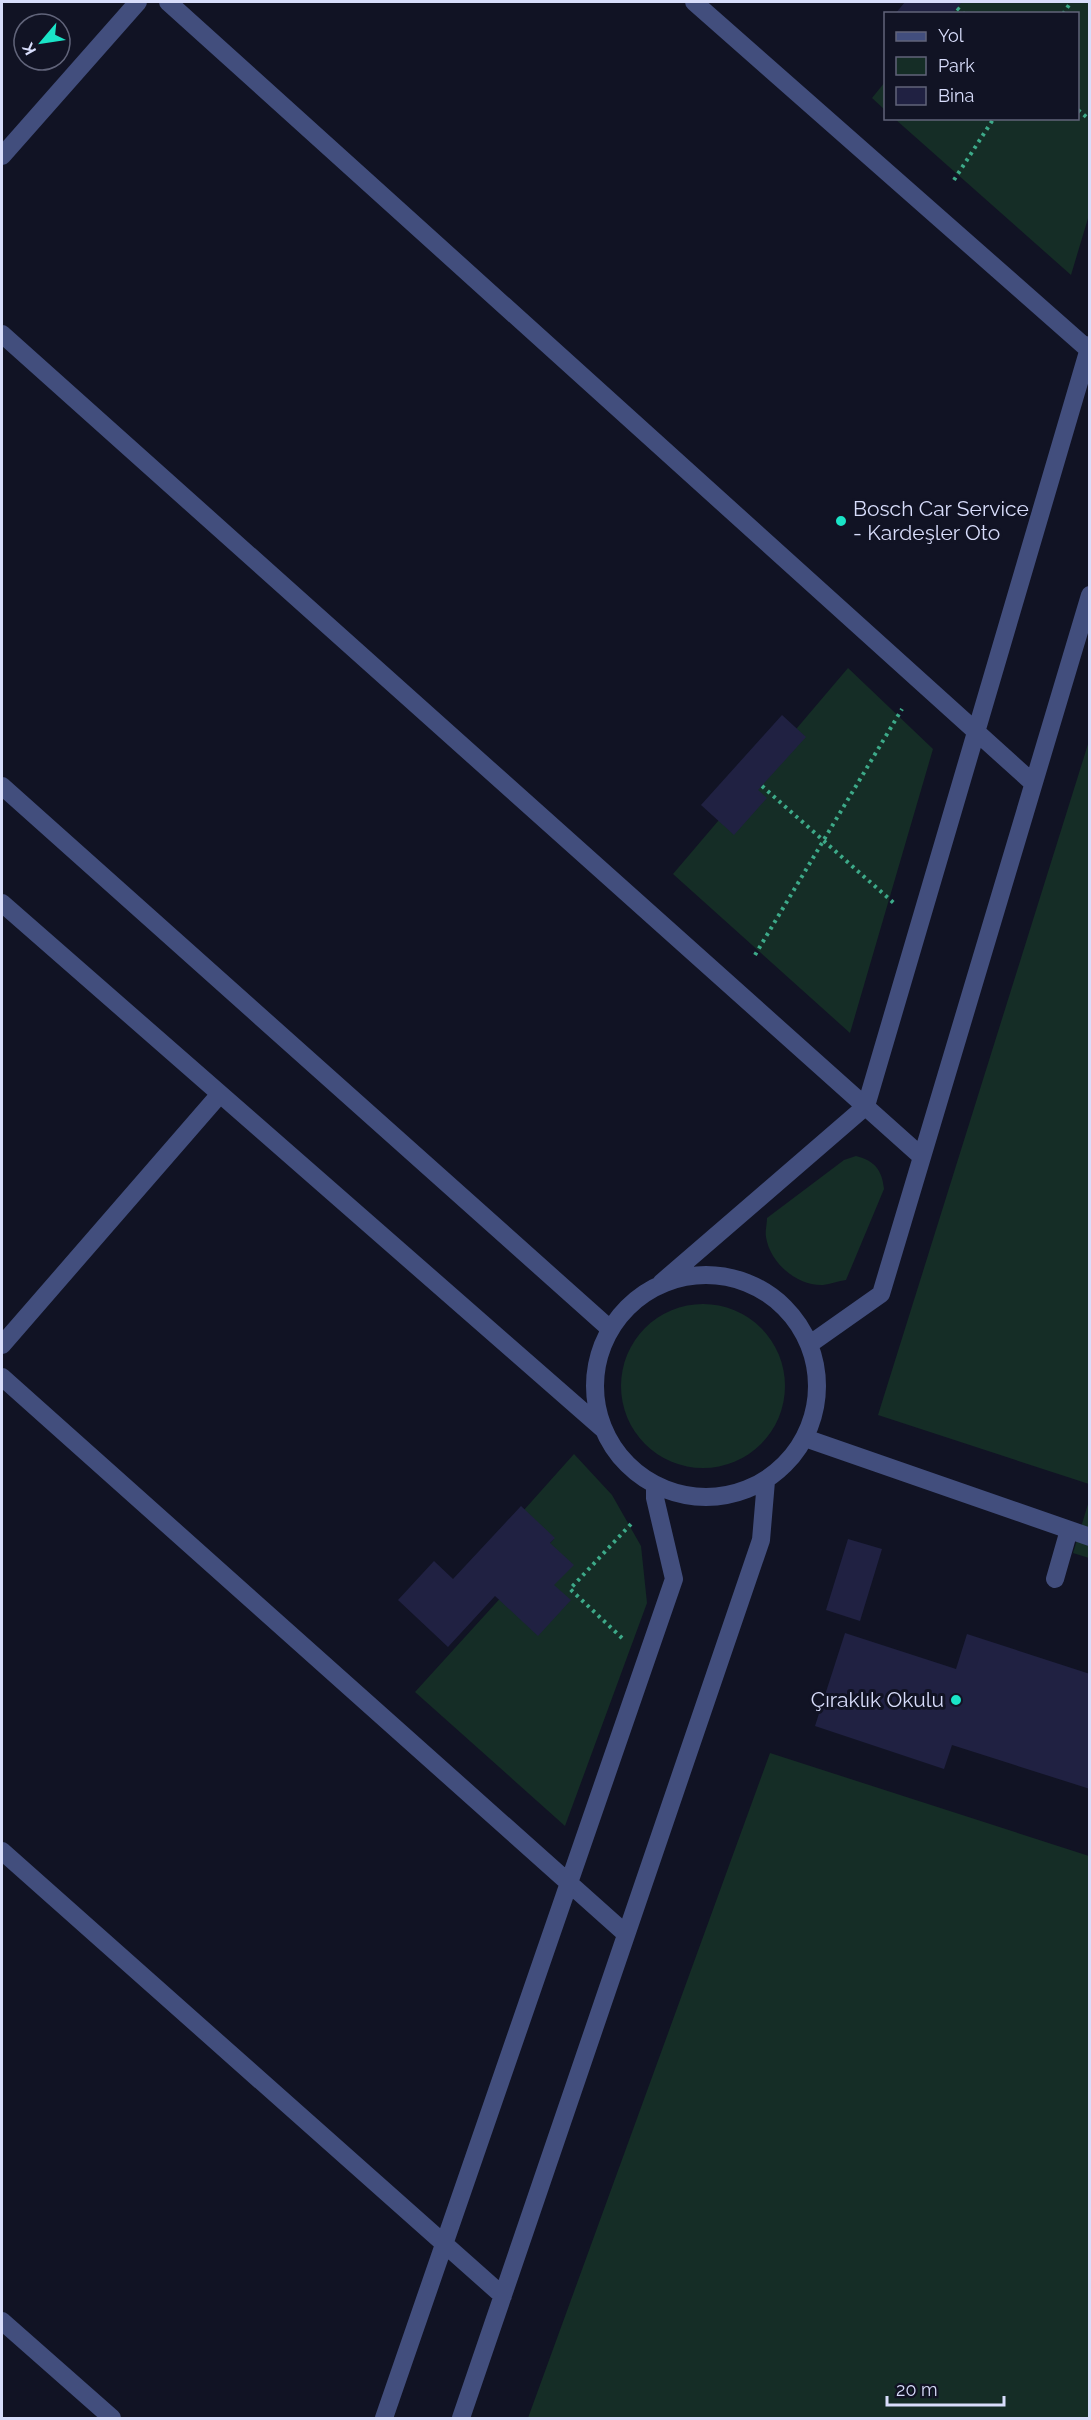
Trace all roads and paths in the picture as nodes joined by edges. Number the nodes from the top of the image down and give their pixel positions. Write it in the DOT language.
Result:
graph roads {
  1 [pos="138,2"];
  2 [pos="168,2"];
  3 [pos="694,2"];
  4 [pos="957,8"];
  5 [pos="962,12"];
  6 [pos="993,120"];
  7 [pos="2,156"];
  8 [pos="954,180"];
  9 [pos="2,334"];
  10 [pos="1089,349"];
  11 [pos="1089,595"];
  12 [pos="902,709"];
  13 [pos="976,731"];
  14 [pos="1033,783"];
  15 [pos="2,786"];
  16 [pos="762,786"];
  17 [pos="823,841"];
  18 [pos="2,903"];
  19 [pos="895,905"];
  20 [pos="755,955"];
  21 [pos="220,1094"];
  22 [pos="866,1106"];
  23 [pos="922,1157"];
  24 [pos="662,1283"];
  25 [pos="610,1329"];
  26 [pos="810,1344"];
  27 [pos="2,1345"];
  28 [pos="2,1377"];
  29 [pos="603,1429"];
  30 [pos="804,1438"];
  31 [pos="766,1481"];
  32 [pos="655,1492"];
  33 [pos="1069,1530"];
  34 [pos="1089,1537"];
  35 [pos="1054,1580"];
  36 [pos="646,1661"];
  37 [pos="2,1851"];
  38 [pos="569,1883"];
  39 [pos="626,1934"];
  40 [pos="444,2243"];
  41 [pos="503,2296"];
  42 [pos="2,2321"];
  43 [pos="112,2418"];
  44 [pos="384,2418"];
  45 [pos="462,2418"];
  1 -- 7 [label="lane"];
  2 -- 13 [label="lane"];
  3 -- 10 [label="lane"];
  4 -- 5 [label="path"];
  6 -- 8 [label="path"];
  9 -- 22 [label="lane"];
  10 -- 13 [label="lane"];
  11 -- 14 [label="lane"];
  12 -- 17 [label="path"];
  13 -- 14 [label="lane"];
  13 -- 22 [label="lane"];
  14 -- 23 [label="lane"];
  15 -- 25 [label="lane"];
  16 -- 17 [label="path"];
  17 -- 19 [label="path"];
  17 -- 20 [label="path"];
  18 -- 21 [label="lane"];
  21 -- 27 [label="lane"];
  21 -- 29 [label="lane"];
  22 -- 23 [label="lane"];
  22 -- 24 [label="lane"];
  23 -- 26 [label="lane"];
  24 -- 25 [label="lane"];
  24 -- 26 [label="lane"];
  25 -- 29 [label="lane"];
  26 -- 30 [label="lane"];
  28 -- 38 [label="lane"];
  29 -- 32 [label="lane"];
  30 -- 31 [label="lane"];
  30 -- 33 [label="lane"];
  31 -- 32 [label="lane"];
  31 -- 39 [label="lane"];
  32 -- 36 [label="lane"];
  32 -- 36 [label="path"];
  33 -- 34 [label="lane"];
  33 -- 35 [label="lane"];
  36 -- 38 [label="lane"];
  37 -- 40 [label="lane"];
  38 -- 39 [label="lane"];
  38 -- 40 [label="lane"];
  39 -- 41 [label="lane"];
  40 -- 41 [label="lane"];
  40 -- 44 [label="lane"];
  41 -- 45 [label="lane"];
  42 -- 43 [label="lane"];
}
